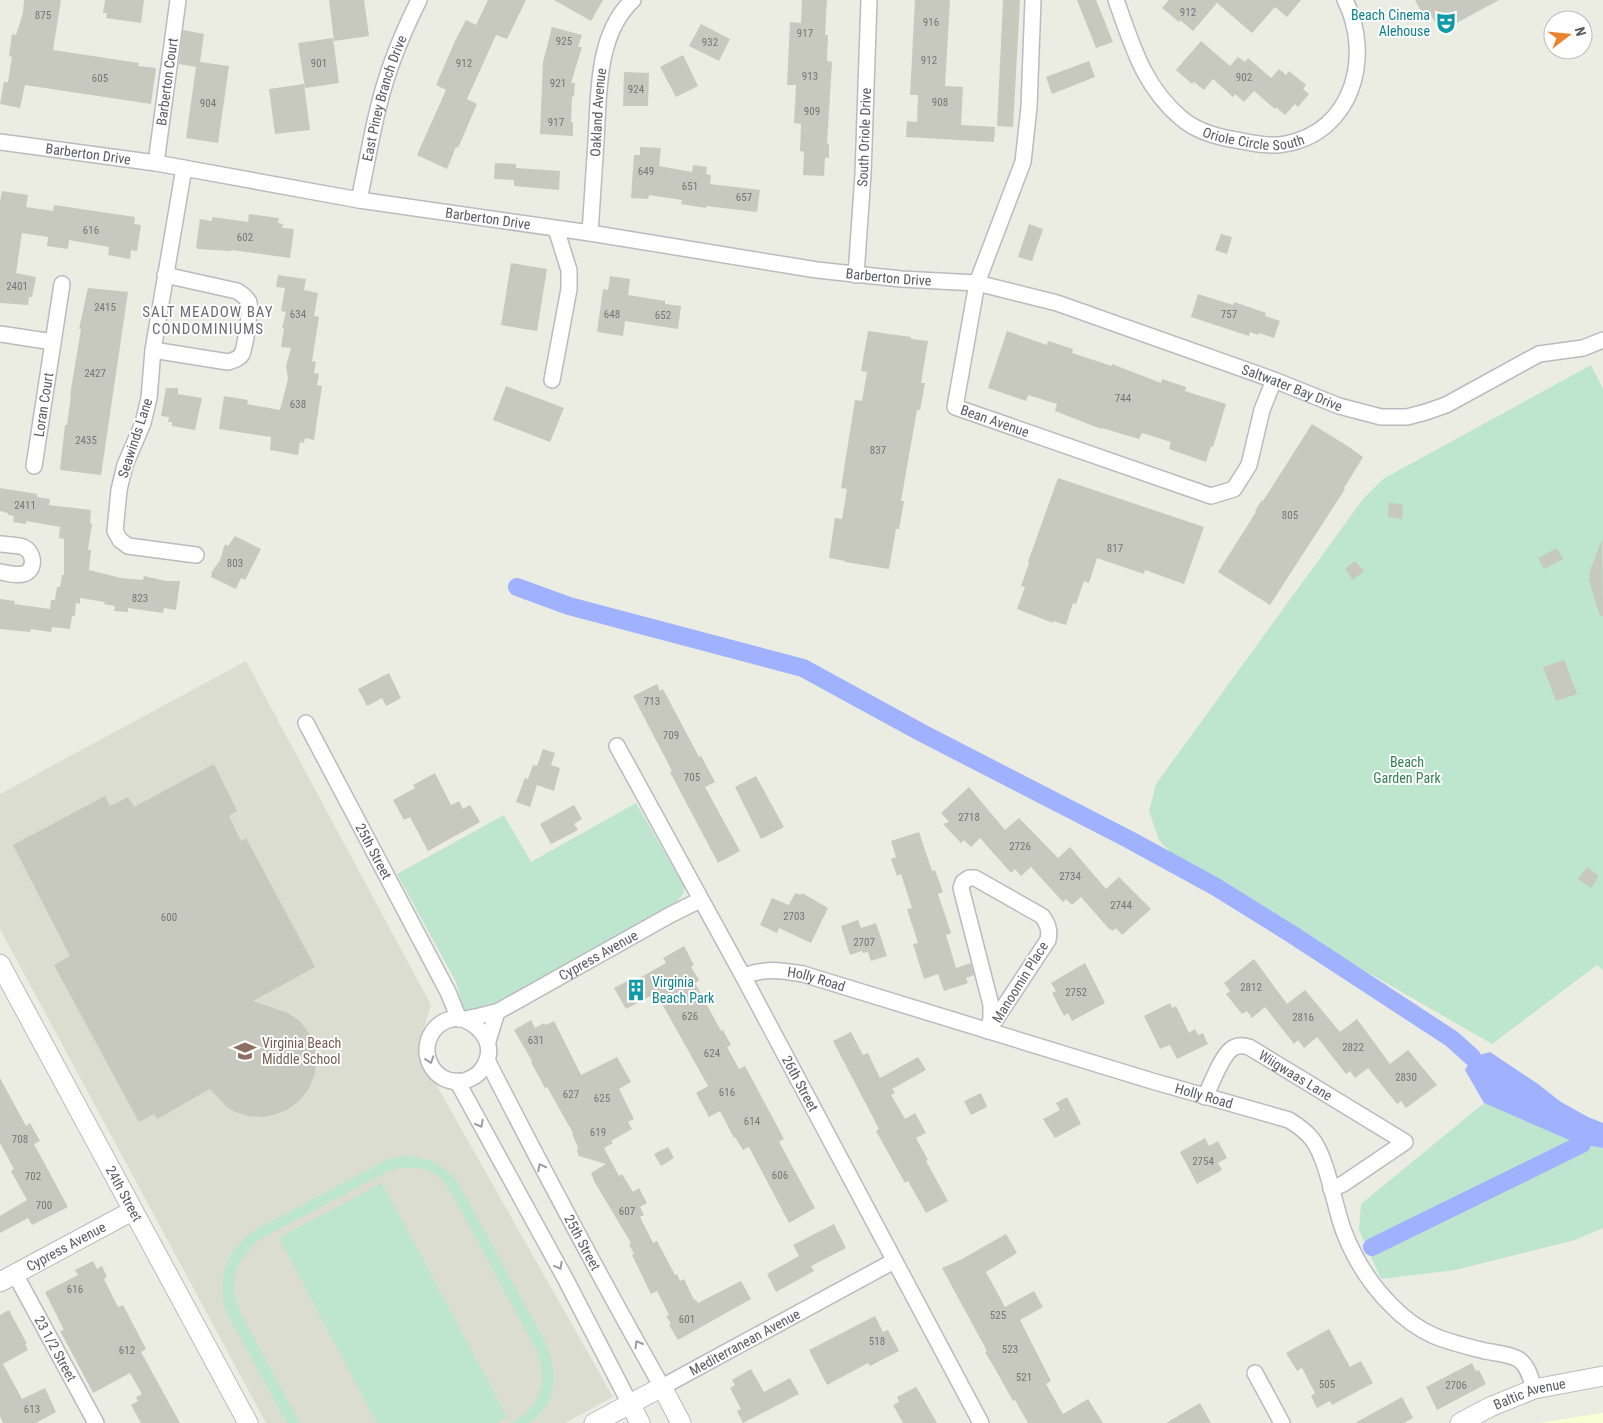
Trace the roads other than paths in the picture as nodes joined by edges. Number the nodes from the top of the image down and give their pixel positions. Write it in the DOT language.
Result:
graph roads {
  1 [pos="178,0"];
  2 [pos="419,0"];
  3 [pos="633,0"];
  4 [pos="869,0"];
  5 [pos="1033,0"];
  6 [pos="1116,0"];
  7 [pos="1345,0"];
  8 [pos="0,142"];
  9 [pos="156,163"];
  10 [pos="184,168"];
  11 [pos="359,200"];
  12 [pos="556,229"];
  13 [pos="590,233"];
  14 [pos="165,275"];
  15 [pos="856,275"];
  16 [pos="977,283"];
  17 [pos="62,284"];
  18 [pos="0,334"];
  19 [pos="1603,340"];
  20 [pos="53,342"];
  21 [pos="153,350"];
  22 [pos="552,380"];
  23 [pos="1274,380"];
  24 [pos="34,466"];
  25 [pos="0,544"];
  26 [pos="196,555"];
  27 [pos="0,572"];
  28 [pos="306,723"];
  29 [pos="617,746"];
  30 [pos="700,900"];
  31 [pos="0,964"];
  32 [pos="743,976"];
  33 [pos="442,980"];
  34 [pos="497,1012"];
  35 [pos="461,1019"];
  36 [pos="436,1027"];
  37 [pos="988,1031"];
  38 [pos="488,1042"];
  39 [pos="487,1060"];
  40 [pos="457,1082"];
  41 [pos="1206,1097"];
  42 [pos="1331,1189"];
  43 [pos="132,1211"];
  44 [pos="894,1261"];
  45 [pos="8,1278"];
  46 [pos="1256,1373"];
  47 [pos="1603,1376"];
  48 [pos="662,1387"];
  49 [pos="1534,1389"];
  50 [pos="630,1404"];
  51 [pos="96,1423"];
  52 [pos="248,1423"];
  53 [pos="594,1423"];
  54 [pos="640,1423"];
  55 [pos="682,1423"];
  56 [pos="981,1423"];
  57 [pos="1282,1423"];
  58 [pos="1460,1423"];
  1 -- 9 [label="street, Barberton Court"];
  2 -- 11 [label="street, East Piney Branch Drive"];
  3 -- 13 [label="street, Oakland Avenue"];
  4 -- 15 [label="street, South Oriole Drive"];
  5 -- 16 [label="street, Bean Avenue"];
  6 -- 7 [label="street, Oriole Circle South"];
  8 -- 9 [label="street, Barberton Drive"];
  9 -- 10 [label="street, Barberton Drive"];
  10 -- 11 [label="street, Barberton Drive"];
  10 -- 14 [label="street, Seawinds Lane"];
  11 -- 12 [label="street, Barberton Drive"];
  12 -- 13 [label="street, Barberton Drive"];
  12 -- 22 [label="street"];
  13 -- 15 [label="street, Barberton Drive"];
  14 -- 21 [label="street, Seawinds Lane"];
  14 -- 21 [label="street"];
  15 -- 16 [label="street, Barberton Drive"];
  16 -- 23 [label="street, Saltwater Bay Drive"];
  16 -- 23 [label="street, Bean Avenue"];
  17 -- 20 [label="street, Loran Court"];
  18 -- 20 [label="street"];
  19 -- 23 [label="street, Saltwater Bay Drive"];
  20 -- 24 [label="street, Loran Court"];
  21 -- 26 [label="street, Seawinds Lane"];
  25 -- 27 [label="street"];
  28 -- 33 [label="street, 25th Street"];
  29 -- 30 [label="street, 26th Street"];
  30 -- 32 [label="street, 26th Street"];
  30 -- 34 [label="street, Cypress Avenue"];
  31 -- 43 [label="street, 24th Street"];
  32 -- 37 [label="street, Holly Road"];
  32 -- 44 [label="street, 26th Street"];
  33 -- 35 [label="street, 25th Street"];
  33 -- 36 [label="street, 25th Street"];
  34 -- 35 [label="street, Cypress Avenue"];
  34 -- 38 [label="street"];
  35 -- 36 [label="street"];
  35 -- 38 [label="street"];
  36 -- 40 [label="street, 25th Street, one-way"];
  37 -- 37 [label="street, Manoomin Place"];
  37 -- 41 [label="street, Holly Road"];
  38 -- 39 [label="street"];
  39 -- 40 [label="street"];
  48 -- 39 [label="street, 25th Street, one-way"];
  40 -- 50 [label="street, one-way"];
  41 -- 42 [label="street, Holly Road"];
  41 -- 42 [label="street, Wiigwaas Lane"];
  42 -- 49 [label="street, Holly Road"];
  43 -- 45 [label="street, Cypress Avenue"];
  43 -- 52 [label="street, 24th Street"];
  44 -- 48 [label="street, Mediterranean Avenue"];
  44 -- 56 [label="street, 26th Street"];
  45 -- 51 [label="street, 23 1/2 Street"];
  46 -- 57 [label="street"];
  47 -- 49 [label="street, Baltic Avenue"];
  48 -- 50 [label="street, Mediterranean Avenue"];
  48 -- 55 [label="street, 25th Street"];
  49 -- 58 [label="street, Baltic Avenue"];
  50 -- 53 [label="street, Mediterranean Avenue"];
  50 -- 54 [label="street"];
}
